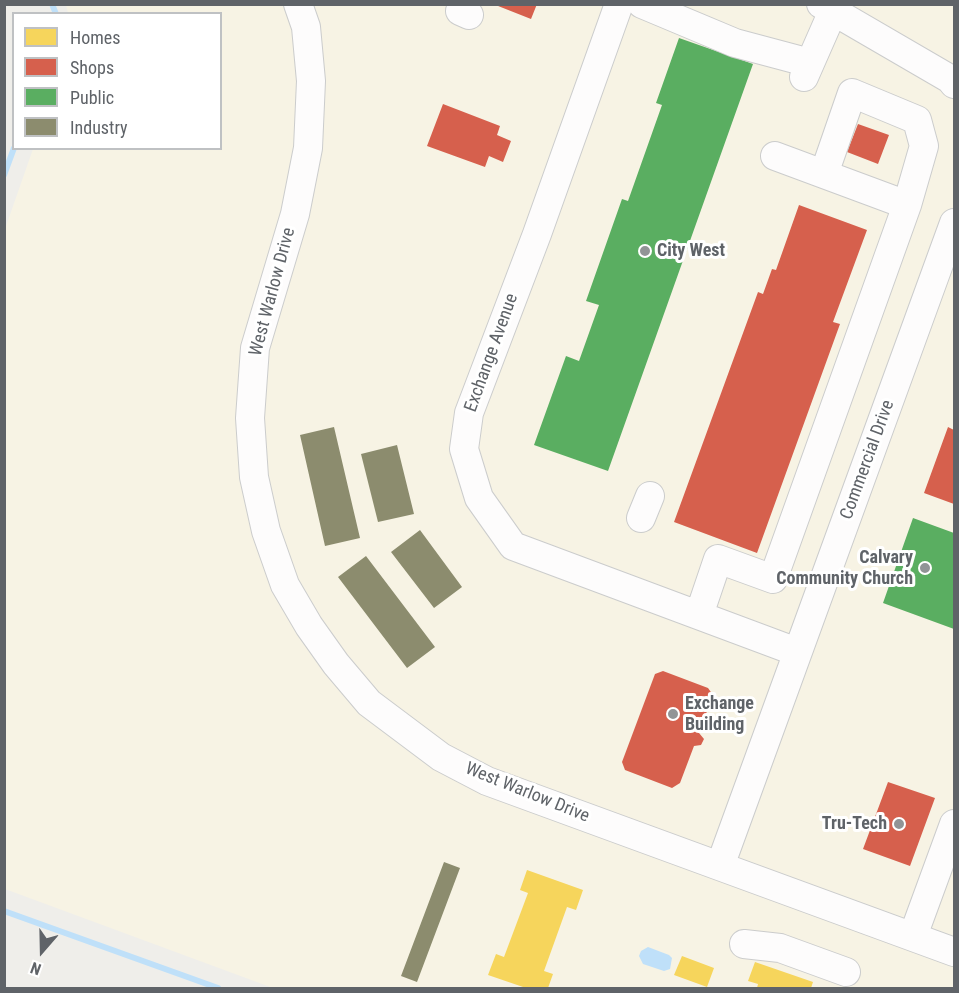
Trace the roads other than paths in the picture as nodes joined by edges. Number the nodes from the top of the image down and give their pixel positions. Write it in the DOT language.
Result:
graph roads {
  1 [pos="298,4"];
  2 [pos="619,4"];
  3 [pos="642,4"];
  4 [pos="827,8"];
  5 [pos="954,84"];
  6 [pos="775,156"];
  7 [pos="824,174"];
  8 [pos="907,205"];
  9 [pos="954,223"];
  10 [pos="699,615"];
  11 [pos="798,652"];
  12 [pos="954,824"];
  13 [pos="720,867"];
  14 [pos="913,936"];
  15 [pos="744,944"];
  16 [pos="954,952"];
  17 [pos="846,972"];
  1 -- 13 [label="street, West Warlow Drive"];
  2 -- 10 [label="street, Exchange Avenue"];
  3 -- 4 [label="street"];
  4 -- 5 [label="street"];
  6 -- 7 [label="street"];
  7 -- 8 [label="street"];
  7 -- 8 [label="street"];
  8 -- 10 [label="street"];
  9 -- 11 [label="street, Commercial Drive"];
  10 -- 11 [label="street, Exchange Avenue"];
  11 -- 13 [label="street, Commercial Drive"];
  12 -- 14 [label="street"];
  13 -- 14 [label="street, West Warlow Drive"];
  14 -- 16 [label="street, West Warlow Drive"];
  15 -- 17 [label="street"];
}
